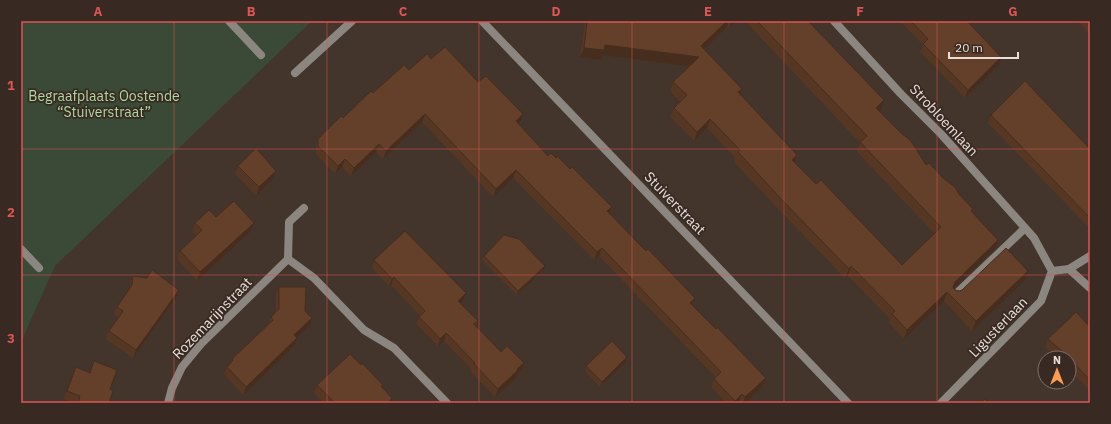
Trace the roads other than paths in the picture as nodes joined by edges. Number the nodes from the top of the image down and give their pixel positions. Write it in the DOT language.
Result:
graph roads {
  1 [pos="229,21"];
  2 [pos="352,21"];
  3 [pos="482,21"];
  4 [pos="834,21"];
  5 [pos="261,55"];
  6 [pos="295,72"];
  7 [pos="304,208"];
  8 [pos="1025,228"];
  9 [pos="21,249"];
  10 [pos="1090,256"];
  11 [pos="288,260"];
  12 [pos="39,268"];
  13 [pos="1069,270"];
  14 [pos="1052,271"];
  15 [pos="1090,288"];
  16 [pos="954,295"];
  17 [pos="168,403"];
  18 [pos="447,403"];
  19 [pos="848,403"];
  20 [pos="941,403"];
  1 -- 5 [label="street"];
  2 -- 6 [label="street"];
  3 -- 19 [label="street, Stuiverstraat"];
  4 -- 8 [label="street, Strobloemlaan"];
  7 -- 11 [label="street"];
  8 -- 14 [label="street, Strobloemlaan"];
  8 -- 16 [label="street"];
  9 -- 12 [label="street"];
  10 -- 13 [label="street"];
  11 -- 17 [label="street, Rozemarijnstraat"];
  11 -- 18 [label="street"];
  13 -- 14 [label="street"];
  13 -- 15 [label="street"];
  14 -- 20 [label="street, Ligusterlaan"];
}
